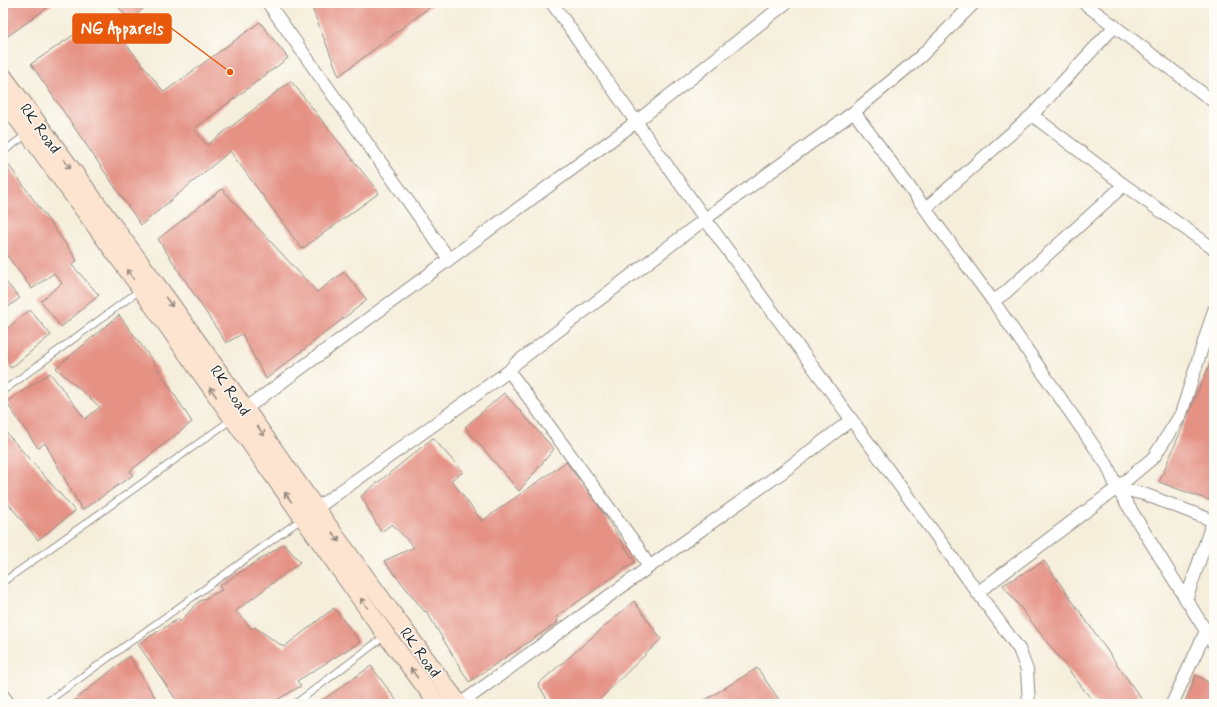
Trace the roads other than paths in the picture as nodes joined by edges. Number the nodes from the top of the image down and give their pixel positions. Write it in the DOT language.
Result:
graph roads {
  1 [pos="268,3"];
  2 [pos="552,3"];
  3 [pos="786,3"];
  4 [pos="974,3"];
  5 [pos="1084,3"];
  6 [pos="1115,26"];
  7 [pos="3,76"];
  8 [pos="3,99"];
  9 [pos="1214,102"];
  10 [pos="854,112"];
  11 [pos="1032,115"];
  12 [pos="636,122"];
  13 [pos="34,129"];
  14 [pos="3,152"];
  15 [pos="1124,185"];
  16 [pos="926,208"];
  17 [pos="705,219"];
  18 [pos="1214,249"];
  19 [pos="449,259"];
  20 [pos="147,285"];
  21 [pos="993,301"];
  22 [pos="1214,310"];
  23 [pos="1212,323"];
  24 [pos="509,371"];
  25 [pos="3,391"];
  26 [pos="238,414"];
  27 [pos="851,420"];
  28 [pos="1117,488"];
  29 [pos="310,513"];
  30 [pos="1213,521"];
  31 [pos="649,567"];
  32 [pos="3,582"];
  33 [pos="978,593"];
  34 [pos="1186,600"];
  35 [pos="393,629"];
  36 [pos="1206,631"];
  37 [pos="1214,644"];
  38 [pos="3,690"];
  39 [pos="13,704"];
  40 [pos="44,704"];
  41 [pos="295,704"];
  42 [pos="438,704"];
  43 [pos="460,704"];
  44 [pos="1029,704"];
  45 [pos="1172,704"];
  1 -- 19 [label="street"];
  2 -- 12 [label="street"];
  3 -- 12 [label="street"];
  4 -- 10 [label="street"];
  5 -- 6 [label="street"];
  6 -- 9 [label="street"];
  6 -- 11 [label="street"];
  7 -- 13 [label="street, RK Road"];
  8 -- 13 [label="street, RK Road"];
  10 -- 16 [label="street"];
  10 -- 17 [label="street"];
  11 -- 15 [label="street"];
  11 -- 16 [label="street"];
  12 -- 17 [label="street"];
  12 -- 19 [label="street"];
  13 -- 14 [label="lane"];
  13 -- 20 [label="street, RK Road"];
  15 -- 18 [label="street"];
  15 -- 21 [label="street"];
  16 -- 21 [label="street"];
  17 -- 24 [label="street"];
  17 -- 27 [label="street"];
  19 -- 26 [label="street"];
  20 -- 25 [label="lane"];
  20 -- 26 [label="street, RK Road"];
  21 -- 28 [label="street"];
  22 -- 23 [label="street"];
  23 -- 28 [label="street"];
  24 -- 29 [label="street"];
  24 -- 31 [label="street"];
  26 -- 29 [label="street, RK Road"];
  26 -- 32 [label="lane"];
  27 -- 31 [label="street"];
  27 -- 33 [label="street"];
  28 -- 30 [label="street"];
  28 -- 33 [label="street"];
  28 -- 34 [label="street"];
  29 -- 35 [label="street, RK Road"];
  29 -- 40 [label="lane"];
  30 -- 34 [label="street"];
  31 -- 43 [label="street"];
  33 -- 44 [label="street"];
  34 -- 36 [label="street"];
  35 -- 41 [label="lane"];
  42 -- 35 [label="street, RK Road, one-way"];
  35 -- 43 [label="street, RK Road"];
  36 -- 37 [label="street"];
  36 -- 45 [label="street"];
  38 -- 39 [label="lane"];
}
